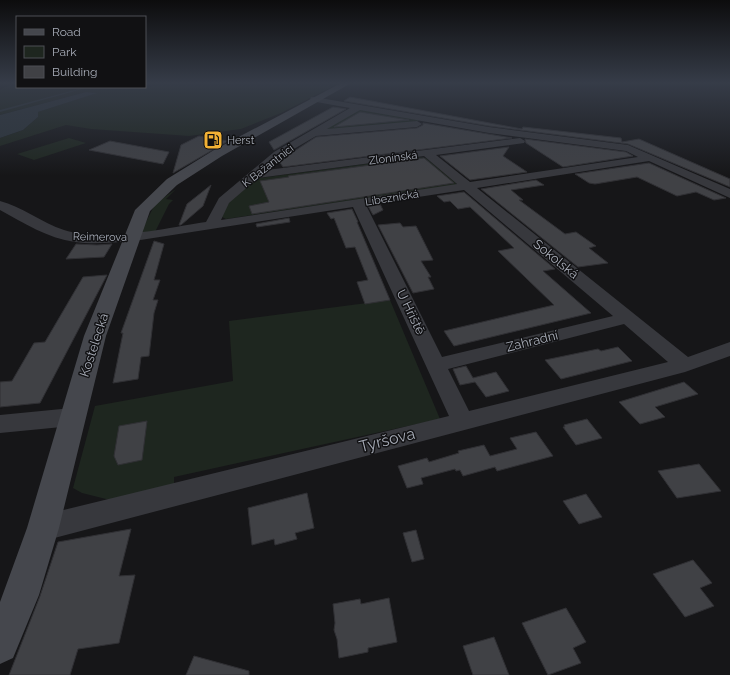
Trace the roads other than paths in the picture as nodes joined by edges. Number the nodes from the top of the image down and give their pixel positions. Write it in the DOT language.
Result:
graph roads {
  1 [pos="288,114"];
  2 [pos="347,114"];
  3 [pos="394,114"];
  4 [pos="430,120"];
  5 [pos="313,133"];
  6 [pos="532,136"];
  7 [pos="428,154"];
  8 [pos="650,158"];
  9 [pos="253,175"];
  10 [pos="467,186"];
  11 [pos="730,194"];
  12 [pos="358,203"];
  13 [pos="0,205"];
  14 [pos="211,226"];
  15 [pos="134,238"];
  16 [pos="628,318"];
  17 [pos="730,349"];
  18 [pos="436,365"];
  19 [pos="685,365"];
  20 [pos="72,417"];
  21 [pos="463,421"];
  22 [pos="0,424"];
  23 [pos="44,528"];
  24 [pos="0,645"];
  1 -- 15 [label="main road, Kostelecká"];
  2 -- 5 [label="street, K Bažantnici"];
  3 -- 4 [label="street"];
  4 -- 5 [label="street"];
  4 -- 6 [label="street"];
  5 -- 9 [label="street, K Bažantnici"];
  6 -- 7 [label="street, Zlonínská"];
  6 -- 8 [label="street"];
  7 -- 9 [label="street, Zlonínská"];
  7 -- 10 [label="street, Sokolská"];
  8 -- 10 [label="street, Líbeznická"];
  8 -- 11 [label="street"];
  9 -- 14 [label="street, K Bažantnici"];
  10 -- 12 [label="street, Líbeznická"];
  10 -- 16 [label="street, Sokolská"];
  12 -- 14 [label="street, Líbeznická"];
  12 -- 18 [label="street, U Hřiště"];
  13 -- 15 [label="street, Reimerova"];
  14 -- 15 [label="street, Líbeznická"];
  15 -- 20 [label="main road, Kostelecká"];
  16 -- 18 [label="street, Zahradní"];
  16 -- 19 [label="street, Sokolská"];
  17 -- 19 [label="street, Tyršova"];
  18 -- 21 [label="street, U Hřiště"];
  19 -- 21 [label="street, Tyršova"];
  20 -- 22 [label="street"];
  20 -- 23 [label="main road, Kostelecká"];
  21 -- 23 [label="street, Tyršova"];
  23 -- 24 [label="main road, Kostelecká"];
}
